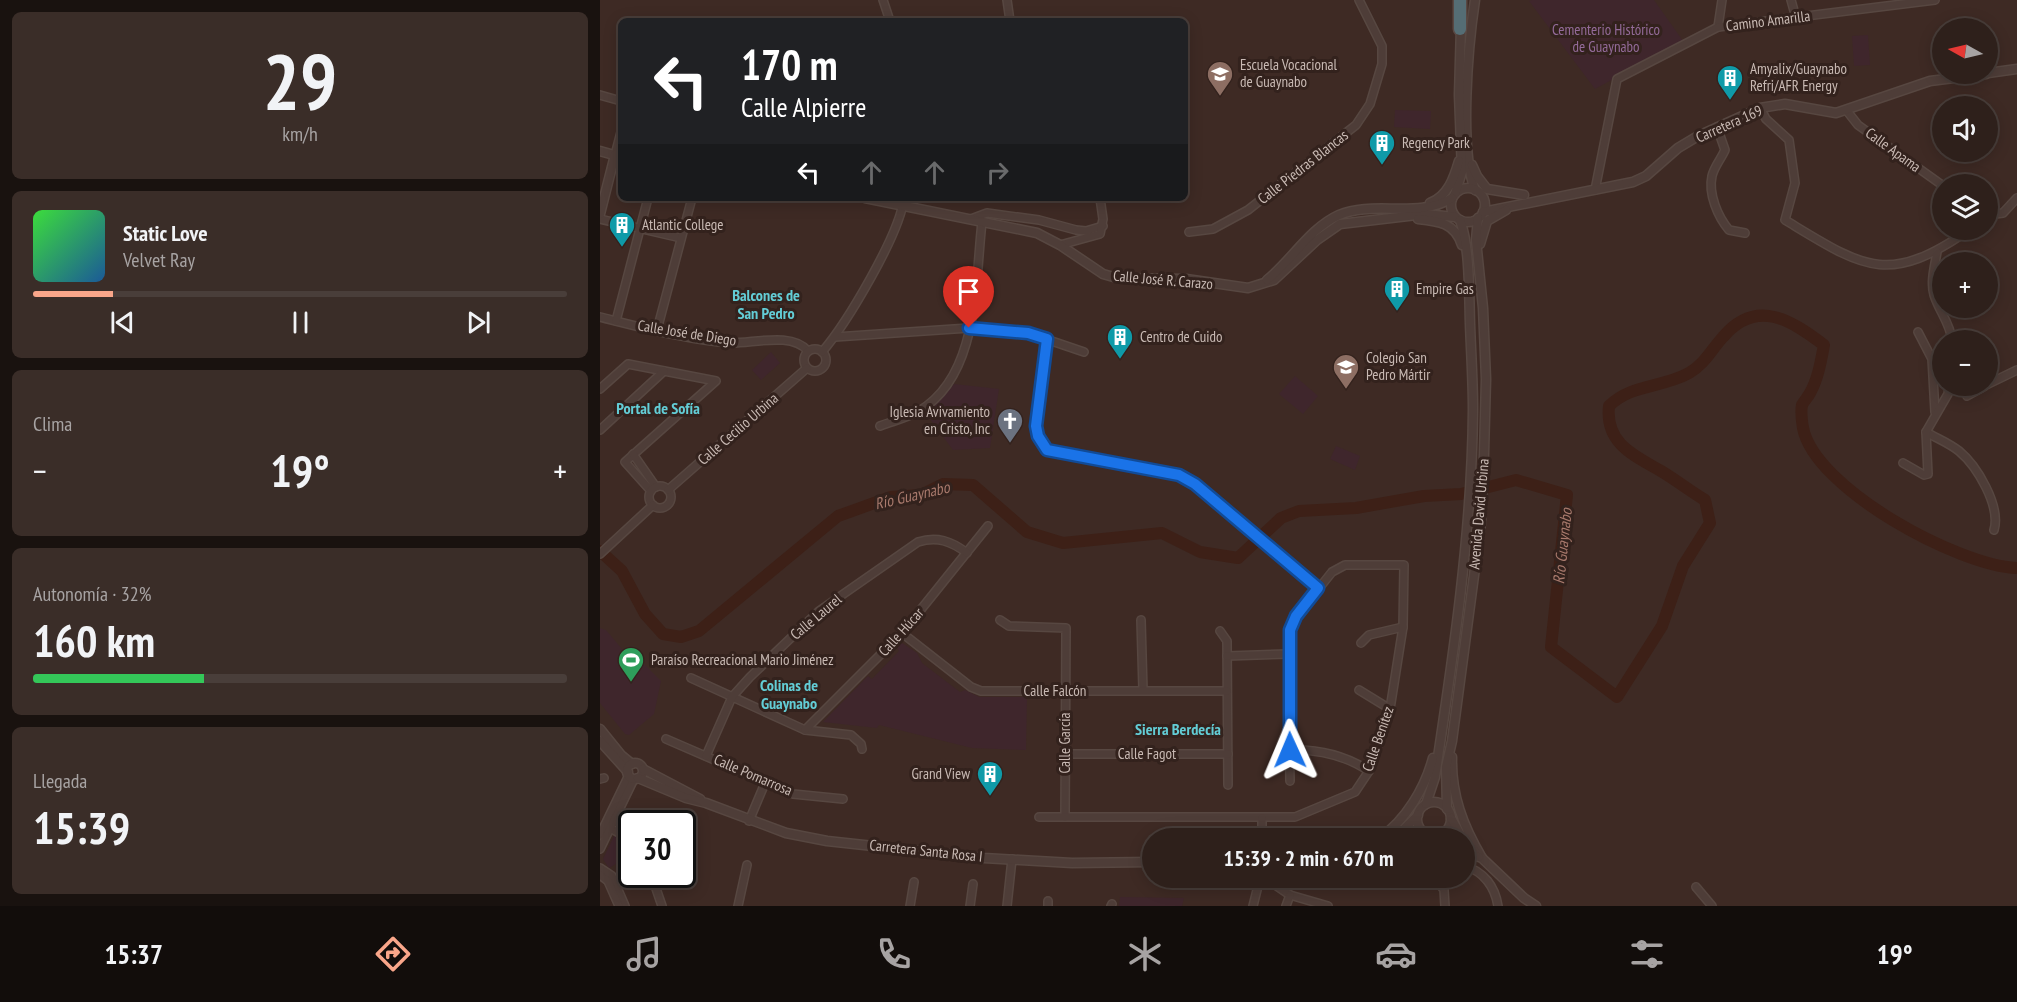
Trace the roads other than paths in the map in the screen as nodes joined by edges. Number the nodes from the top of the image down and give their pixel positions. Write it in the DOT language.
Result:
graph roads {
  1 [pos="883,0"];
  2 [pos="889,0"];
  3 [pos="1007,0"];
  4 [pos="1359,0"];
  5 [pos="1460,0"];
  6 [pos="1466,0"];
  7 [pos="1475,0"];
  8 [pos="1722,0"];
  9 [pos="1791,0"];
  10 [pos="1935,0"];
  11 [pos="889,18"];
  12 [pos="1010,18"];
  13 [pos="1796,18"];
  14 [pos="1718,27"];
  15 [pos="1460,29"];
  16 [pos="2017,69"];
  17 [pos="1998,72"];
  18 [pos="1932,81"];
  19 [pos="600,95"];
  20 [pos="618,100"];
  21 [pos="1760,108"];
  22 [pos="1847,111"];
  23 [pos="1717,127"];
  24 [pos="600,151"];
  25 [pos="1469,151"];
  26 [pos="618,156"];
  27 [pos="1460,157"];
  28 [pos="1932,178"];
  29 [pos="1595,190"];
  30 [pos="1478,192"];
  31 [pos="1524,195"];
  32 [pos="1453,196"];
  33 [pos="1552,197"];
  34 [pos="2017,198"];
  35 [pos="647,201"];
  36 [pos="691,201"];
  37 [pos="1100,201"];
  38 [pos="904,202"];
  39 [pos="1521,205"];
  40 [pos="1420,207"];
  41 [pos="600,214"];
  42 [pos="1998,214"];
  43 [pos="1481,215"];
  44 [pos="1403,217"];
  45 [pos="1457,218"];
  46 [pos="600,219"];
  47 [pos="971,219"];
  48 [pos="982,222"];
  49 [pos="1103,226"];
  50 [pos="640,228"];
  51 [pos="1189,232"];
  52 [pos="1745,232"];
  53 [pos="681,237"];
  54 [pos="1954,240"];
  55 [pos="1060,245"];
  56 [pos="1937,252"];
  57 [pos="1932,253"];
  58 [pos="1479,254"];
  59 [pos="1466,258"];
  60 [pos="1259,285"];
  61 [pos="600,317"];
  62 [pos="616,321"];
  63 [pos="969,328"];
  64 [pos="657,330"];
  65 [pos="1918,332"];
  66 [pos="835,337"];
  67 [pos="1047,339"];
  68 [pos="808,351"];
  69 [pos="1084,351"];
  70 [pos="822,352"];
  71 [pos="807,368"];
  72 [pos="2017,370"];
  73 [pos="664,371"];
  74 [pos="1998,379"];
  75 [pos="600,389"];
  76 [pos="1947,396"];
  77 [pos="1935,415"];
  78 [pos="880,426"];
  79 [pos="600,430"];
  80 [pos="1926,432"];
  81 [pos="1903,463"];
  82 [pos="653,489"];
  83 [pos="668,490"];
  84 [pos="652,505"];
  85 [pos="988,526"];
  86 [pos="1994,530"];
  87 [pos="967,553"];
  88 [pos="600,554"];
  89 [pos="1318,588"];
  90 [pos="1000,620"];
  91 [pos="1141,620"];
  92 [pos="1404,627"];
  93 [pos="1220,631"];
  94 [pos="902,633"];
  95 [pos="1361,643"];
  96 [pos="1288,654"];
  97 [pos="1227,656"];
  98 [pos="691,678"];
  99 [pos="1143,690"];
  100 [pos="1359,690"];
  101 [pos="1065,691"];
  102 [pos="1227,691"];
  103 [pos="732,697"];
  104 [pos="1390,709"];
  105 [pos="600,729"];
  106 [pos="805,730"];
  107 [pos="666,739"];
  108 [pos="1438,740"];
  109 [pos="600,741"];
  110 [pos="1452,741"];
  111 [pos="862,749"];
  112 [pos="1290,750"];
  113 [pos="1065,754"];
  114 [pos="1228,754"];
  115 [pos="706,756"];
  116 [pos="1369,771"];
  117 [pos="634,773"];
  118 [pos="1290,781"];
  119 [pos="765,783"];
  120 [pos="1228,785"];
  121 [pos="843,799"];
  122 [pos="1426,804"];
  123 [pos="1447,809"];
  124 [pos="1418,815"];
  125 [pos="1038,817"];
  126 [pos="1065,817"];
  127 [pos="1262,818"];
  128 [pos="1450,818"];
  129 [pos="749,821"];
  130 [pos="611,825"];
  131 [pos="618,828"];
  132 [pos="1262,828"];
  133 [pos="1392,828"];
  134 [pos="1406,828"];
  135 [pos="1422,828"];
  136 [pos="1447,828"];
  137 [pos="1456,828"];
  138 [pos="600,833"];
  139 [pos="600,849"];
  140 [pos="1475,851"];
  141 [pos="1475,855"];
  142 [pos="1482,858"];
  143 [pos="1012,859"];
  144 [pos="1142,862"];
  145 [pos="747,865"];
  146 [pos="600,868"];
  147 [pos="1475,871"];
  148 [pos="600,874"];
  149 [pos="914,882"];
  150 [pos="973,884"];
  151 [pos="1696,887"];
  152 [pos="656,888"];
  153 [pos="1258,888"];
  154 [pos="1280,888"];
  155 [pos="1442,888"];
  156 [pos="1290,895"];
  157 [pos="619,906"];
  158 [pos="625,906"];
  159 [pos="662,906"];
  160 [pos="738,906"];
  161 [pos="910,906"];
  162 [pos="970,906"];
  163 [pos="1007,906"];
  164 [pos="1253,906"];
  165 [pos="1286,906"];
  166 [pos="1328,906"];
  167 [pos="1445,906"];
  168 [pos="1498,906"];
  169 [pos="1536,906"];
  170 [pos="1712,906"];
  1 -- 2 [label="street"];
  1 -- 11 [label="street"];
  3 -- 12 [label="street"];
  4 -- 51 [label="street, Calle Piedras Blancas"];
  5 -- 15 [label="highway"];
  6 -- 15 [label="street"];
  7 -- 25 [label="street"];
  8 -- 14 [label="street"];
  9 -- 13 [label="street"];
  10 -- 13 [label="street, Camino Amarilla"];
  13 -- 14 [label="street, Camino Amarilla"];
  14 -- 29 [label="street, Camino Amarilla"];
  15 -- 27 [label="street"];
  16 -- 17 [label="street, Carretera 169"];
  18 -- 22 [label="street, Carretera 169"];
  19 -- 20 [label="street"];
  21 -- 22 [label="street, Carretera 169"];
  21 -- 23 [label="street, Carretera 169"];
  21 -- 57 [label="street"];
  22 -- 28 [label="street, Calle Apama"];
  23 -- 29 [label="street, Carretera 169"];
  23 -- 52 [label="street"];
  24 -- 26 [label="street"];
  25 -- 30 [label="street"];
  25 -- 31 [label="street"];
  26 -- 41 [label="street"];
  27 -- 32 [label="street"];
  27 -- 40 [label="street"];
  29 -- 33 [label="street, Carretera 169"];
  30 -- 31 [label="street, Carretera 169"];
  30 -- 32 [label="street"];
  30 -- 43 [label="street"];
  31 -- 33 [label="street, Carretera 169"];
  32 -- 40 [label="street"];
  32 -- 45 [label="street"];
  33 -- 39 [label="street, Carretera 169"];
  34 -- 42 [label="street"];
  35 -- 50 [label="street"];
  36 -- 53 [label="street"];
  37 -- 49 [label="street"];
  38 -- 47 [label="street, Calle José R. Carazo"];
  38 -- 66 [label="street, Calle Cecilio Urbina"];
  39 -- 43 [label="street, Carretera 169"];
  39 -- 58 [label="street"];
  40 -- 60 [label="street"];
  43 -- 45 [label="street"];
  43 -- 58 [label="street, Avenida David Urbina"];
  44 -- 45 [label="street, Calle José R. Carazo"];
  44 -- 59 [label="street"];
  44 -- 60 [label="street, Calle José R. Carazo"];
  45 -- 59 [label="street, Avenida David Urbina"];
  46 -- 50 [label="street"];
  47 -- 48 [label="street, Calle José R. Carazo"];
  47 -- 49 [label="street"];
  48 -- 55 [label="street, Calle José R. Carazo"];
  48 -- 63 [label="street"];
  49 -- 55 [label="street"];
  50 -- 53 [label="street"];
  50 -- 62 [label="street"];
  53 -- 64 [label="street"];
  54 -- 56 [label="street"];
  55 -- 60 [label="street, Calle José R. Carazo"];
  58 -- 110 [label="street, Avenida David Urbina"];
  59 -- 108 [label="street, Avenida David Urbina"];
  61 -- 62 [label="street, Calle José de Diego"];
  62 -- 64 [label="street, Calle José de Diego"];
  63 -- 66 [label="street"];
  63 -- 67 [label="street"];
  63 -- 78 [label="street"];
  64 -- 68 [label="street, Calle José de Diego"];
  65 -- 77 [label="street"];
  66 -- 70 [label="street, Calle Cecilio Urbina"];
  67 -- 69 [label="street"];
  67 -- 89 [label="street"];
  68 -- 70 [label="street"];
  68 -- 71 [label="street"];
  70 -- 71 [label="street, Calle Cecilio Urbina"];
  71 -- 83 [label="street, Calle Cecilio Urbina"];
  72 -- 74 [label="street"];
  73 -- 75 [label="street"];
  73 -- 79 [label="street"];
  73 -- 82 [label="street"];
  76 -- 77 [label="street"];
  77 -- 80 [label="street"];
  80 -- 81 [label="street"];
  80 -- 86 [label="street"];
  82 -- 83 [label="street"];
  82 -- 84 [label="street"];
  83 -- 84 [label="street, Calle Cecilio Urbina"];
  84 -- 88 [label="street, Calle Cecilio Urbina"];
  85 -- 87 [label="street, Calle Húcar"];
  87 -- 94 [label="street, Calle Húcar"];
  87 -- 103 [label="street, Calle Laurel"];
  89 -- 92 [label="street, Calle Benítez"];
  89 -- 96 [label="street"];
  90 -- 101 [label="street, Calle García"];
  91 -- 99 [label="street"];
  92 -- 95 [label="street"];
  92 -- 104 [label="street, Calle Benítez"];
  93 -- 97 [label="street"];
  94 -- 101 [label="street, Calle Falcón"];
  94 -- 106 [label="street, Calle Húcar"];
  96 -- 97 [label="street"];
  96 -- 112 [label="street"];
  97 -- 102 [label="street"];
  98 -- 103 [label="street"];
  99 -- 101 [label="street, Calle Falcón"];
  99 -- 102 [label="street, Calle Falcón"];
  100 -- 104 [label="street"];
  101 -- 113 [label="street, Calle García"];
  102 -- 114 [label="street"];
  103 -- 106 [label="street"];
  103 -- 115 [label="street, Calle Laurel"];
  104 -- 116 [label="street, Calle Benítez"];
  105 -- 117 [label="street, Carretera Santa Rosa I"];
  106 -- 111 [label="street"];
  107 -- 115 [label="street, Calle Pomarrosa"];
  108 -- 122 [label="street, Avenida David Urbina"];
  108 -- 133 [label="street"];
  109 -- 117 [label="street, Carretera Santa Rosa I"];
  110 -- 123 [label="street, Avenida David Urbina"];
  110 -- 142 [label="street"];
  112 -- 116 [label="street"];
  112 -- 118 [label="street"];
  113 -- 114 [label="street, Calle Fagot"];
  113 -- 126 [label="street, Calle García"];
  114 -- 120 [label="street"];
  115 -- 119 [label="street, Calle Pomarrosa"];
  116 -- 127 [label="street, Calle Benítez"];
  117 -- 129 [label="street, Carretera Santa Rosa I"];
  117 -- 130 [label="street"];
  117 -- 138 [label="street"];
  119 -- 121 [label="street, Calle Pomarrosa"];
  119 -- 129 [label="street"];
  122 -- 123 [label="street"];
  122 -- 124 [label="street"];
  123 -- 128 [label="street"];
  124 -- 134 [label="street"];
  124 -- 135 [label="street"];
  125 -- 126 [label="street, Calle Benítez"];
  126 -- 127 [label="street, Calle Benítez"];
  127 -- 132 [label="street"];
  128 -- 136 [label="street"];
  128 -- 137 [label="street"];
  129 -- 143 [label="street, Carretera Santa Rosa I"];
  130 -- 131 [label="street"];
  130 -- 139 [label="street"];
  140 -- 142 [label="street"];
  141 -- 142 [label="street"];
  142 -- 169 [label="street"];
  143 -- 144 [label="street, Carretera Santa Rosa I"];
  143 -- 163 [label="street"];
  145 -- 160 [label="street"];
  146 -- 158 [label="street"];
  147 -- 168 [label="street"];
  148 -- 157 [label="street"];
  149 -- 161 [label="street"];
  150 -- 162 [label="street"];
  151 -- 170 [label="street"];
  152 -- 159 [label="street"];
  153 -- 164 [label="street"];
  154 -- 156 [label="street"];
  155 -- 167 [label="street"];
  156 -- 165 [label="street"];
  156 -- 166 [label="street"];
}
